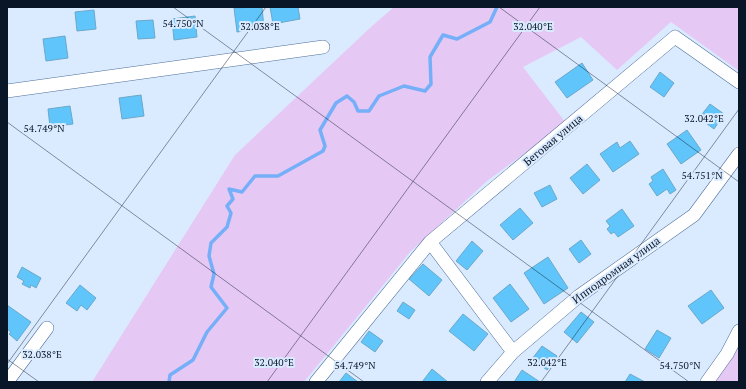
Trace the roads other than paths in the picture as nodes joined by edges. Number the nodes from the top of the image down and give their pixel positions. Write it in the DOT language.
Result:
graph roads {
  1 [pos="323,46"];
  2 [pos="739,82"];
  3 [pos="7,90"];
  4 [pos="739,154"];
  5 [pos="430,242"];
  6 [pos="47,328"];
  7 [pos="739,331"];
  8 [pos="513,352"];
  9 [pos="7,382"];
  10 [pos="316,382"];
  11 [pos="487,382"];
  12 [pos="707,382"];
  1 -- 3 [label="street"];
  2 -- 5 [label="street, Беговая улица"];
  4 -- 8 [label="street, Ипподромная улица"];
  5 -- 8 [label="street"];
  5 -- 10 [label="street, Беговая улица"];
  6 -- 9 [label="street"];
  7 -- 12 [label="street"];
  8 -- 11 [label="street, Ипподромная улица"];
}
